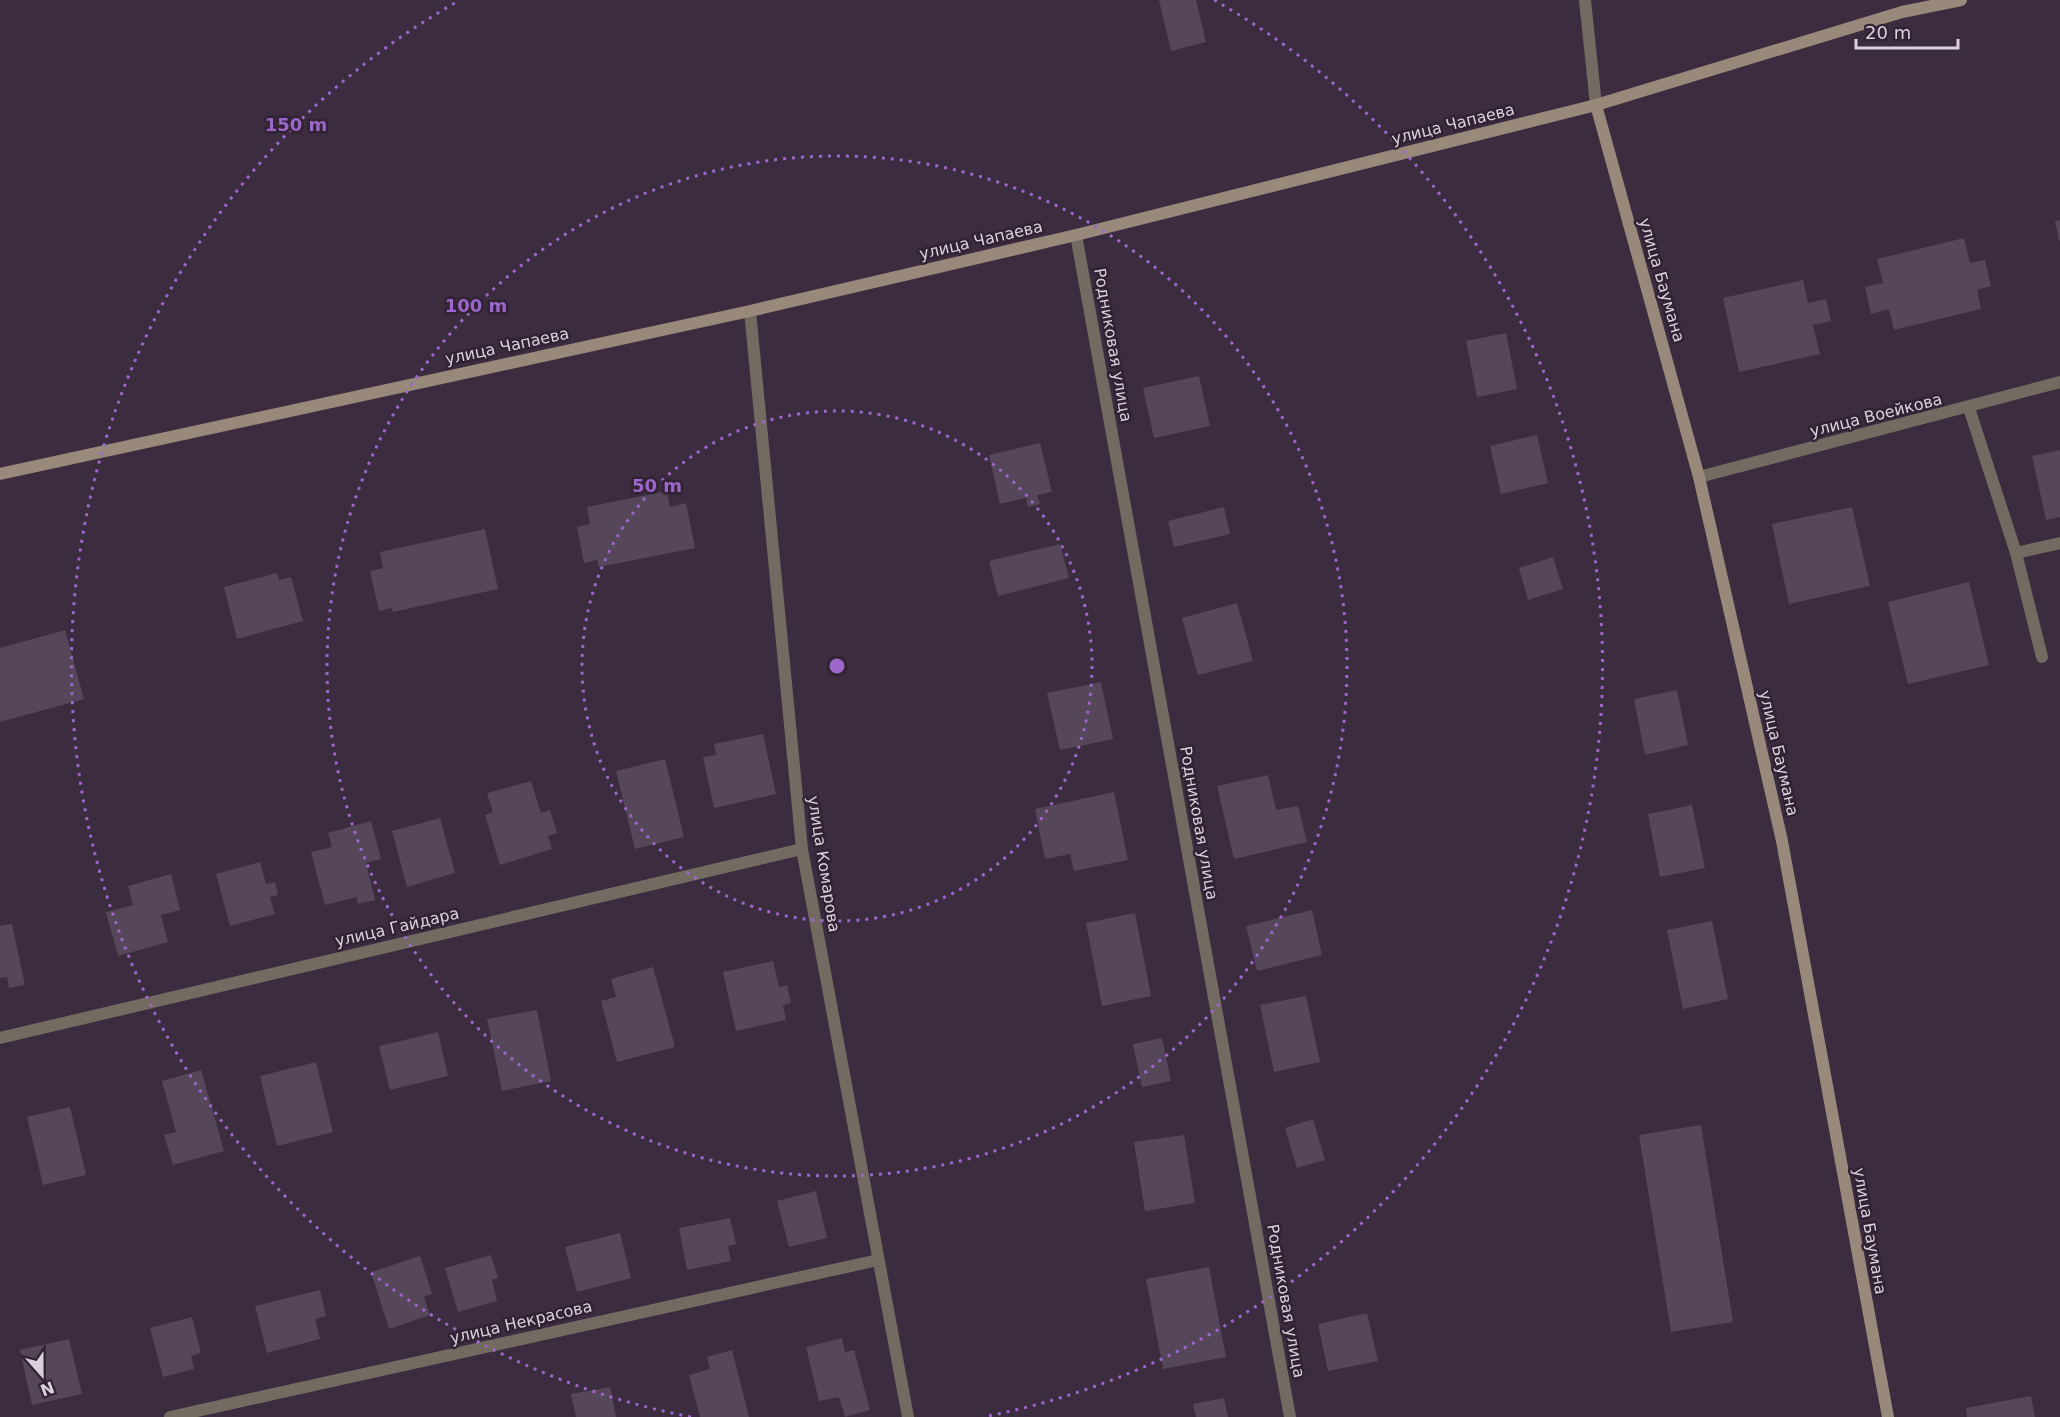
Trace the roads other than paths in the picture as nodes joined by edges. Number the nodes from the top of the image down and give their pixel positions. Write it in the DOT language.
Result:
graph roads {
  1 [pos="1585,0"];
  2 [pos="1961,0"];
  3 [pos="1596,105"];
  4 [pos="1076,234"];
  5 [pos="750,311"];
  6 [pos="2060,382"];
  7 [pos="1969,408"];
  8 [pos="0,474"];
  9 [pos="1699,477"];
  10 [pos="2060,543"];
  11 [pos="2016,553"];
  12 [pos="2042,657"];
  13 [pos="802,849"];
  14 [pos="0,1038"];
  15 [pos="878,1260"];
  16 [pos="170,1417"];
  17 [pos="908,1417"];
  18 [pos="1290,1417"];
  19 [pos="1888,1417"];
  1 -- 3 [label="street"];
  2 -- 3 [label="street, улица Чапаева"];
  3 -- 4 [label="street, улица Чапаева"];
  3 -- 9 [label="street, улица Баумана"];
  4 -- 5 [label="street, улица Чапаева"];
  4 -- 18 [label="street, Родниковая улица"];
  5 -- 8 [label="street, улица Чапаева"];
  5 -- 13 [label="street, улица Комарова"];
  6 -- 7 [label="street, улица Воейкова"];
  7 -- 9 [label="street, улица Воейкова"];
  7 -- 11 [label="street"];
  9 -- 19 [label="street, улица Баумана"];
  10 -- 11 [label="street"];
  11 -- 12 [label="street"];
  13 -- 14 [label="street, улица Гайдара"];
  13 -- 15 [label="street, улица Комарова"];
  15 -- 16 [label="street, улица Некрасова"];
  15 -- 17 [label="street, улица Комарова"];
}
